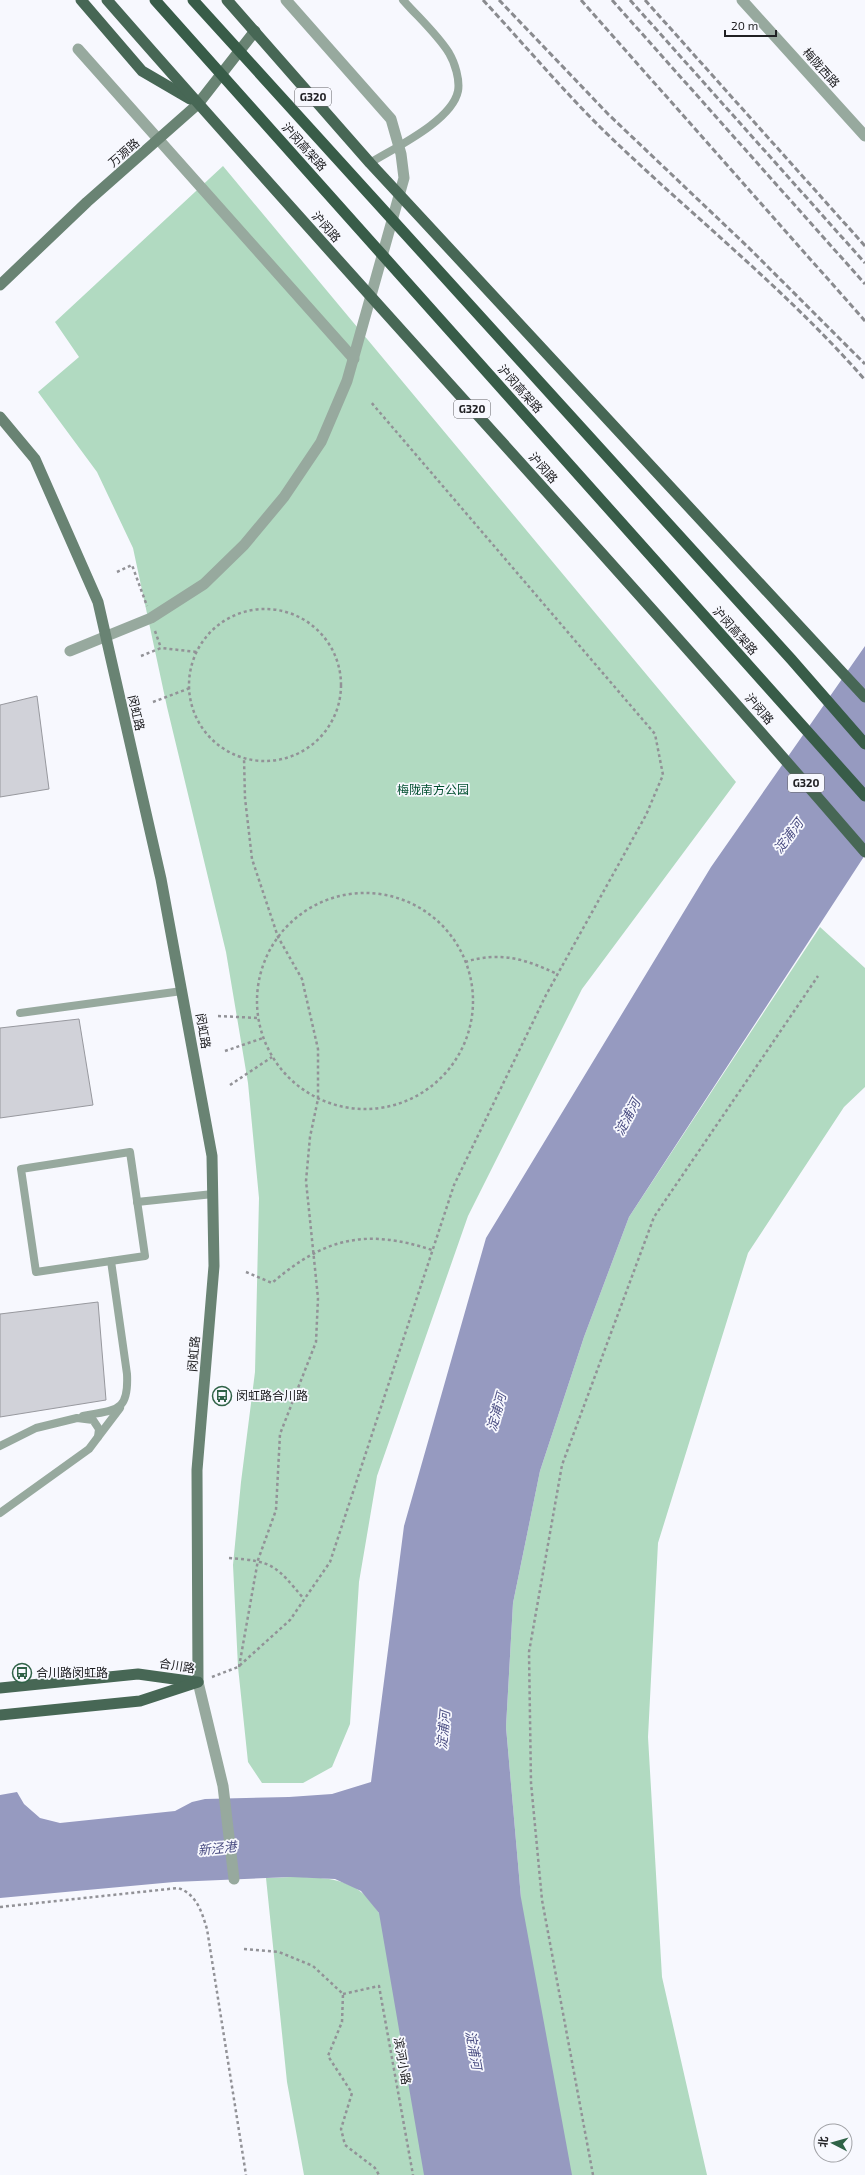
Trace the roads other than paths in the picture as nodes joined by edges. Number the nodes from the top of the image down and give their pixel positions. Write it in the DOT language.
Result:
graph roads {
  1 [pos="81,0"];
  2 [pos="107,0"];
  3 [pos="155,0"];
  4 [pos="193,0"];
  5 [pos="227,0"];
  6 [pos="286,0"];
  7 [pos="403,0"];
  8 [pos="742,0"];
  9 [pos="256,31"];
  10 [pos="78,49"];
  11 [pos="198,104"];
  12 [pos="865,136"];
  13 [pos="370,163"];
  14 [pos="0,285"];
  15 [pos="354,359"];
  16 [pos="0,417"];
  17 [pos="70,651"];
  18 [pos="865,697"];
  19 [pos="865,744"];
  20 [pos="865,796"];
  21 [pos="865,852"];
  22 [pos="182,991"];
  23 [pos="20,1013"];
  24 [pos="213,1194"];
  25 [pos="137,1202"];
  26 [pos="111,1261"];
  27 [pos="123,1404"];
  28 [pos="77,1418"];
  29 [pos="95,1441"];
  30 [pos="0,1446"];
  31 [pos="0,1513"];
  32 [pos="198,1682"];
  33 [pos="0,1688"];
  34 [pos="0,1715"];
  35 [pos="234,1879"];
  1 -- 11 [label="main road, 沪闵路 / G320"];
  2 -- 11 [label="main road, 沪闵路 / G320"];
  3 -- 20 [label="highway, 沪闵高架路"];
  4 -- 19 [label="highway, 沪闵高架路"];
  5 -- 9 [label="main road, G320"];
  6 -- 15 [label="street"];
  7 -- 13 [label="lane"];
  8 -- 12 [label="street, 梅陇西路"];
  9 -- 11 [label="main road, 万源路"];
  9 -- 13 [label="main road, G320"];
  10 -- 15 [label="street"];
  11 -- 14 [label="main road, 万源路"];
  11 -- 21 [label="main road, 沪闵路 / G320"];
  13 -- 18 [label="main road, G320"];
  15 -- 17 [label="street"];
  16 -- 22 [label="main road, 闵虹路"];
  22 -- 23 [label="lane"];
  22 -- 24 [label="main road, 闵虹路"];
  24 -- 25 [label="lane"];
  24 -- 32 [label="main road, 闵虹路"];
  25 -- 26 [label="lane"];
  25 -- 26 [label="lane"];
  26 -- 27 [label="lane"];
  27 -- 28 [label="lane"];
  27 -- 29 [label="lane"];
  28 -- 29 [label="lane"];
  28 -- 30 [label="lane"];
  29 -- 31 [label="lane"];
  32 -- 33 [label="main road, 合川路"];
  32 -- 34 [label="main road, 合川路"];
  32 -- 35 [label="street"];
}
